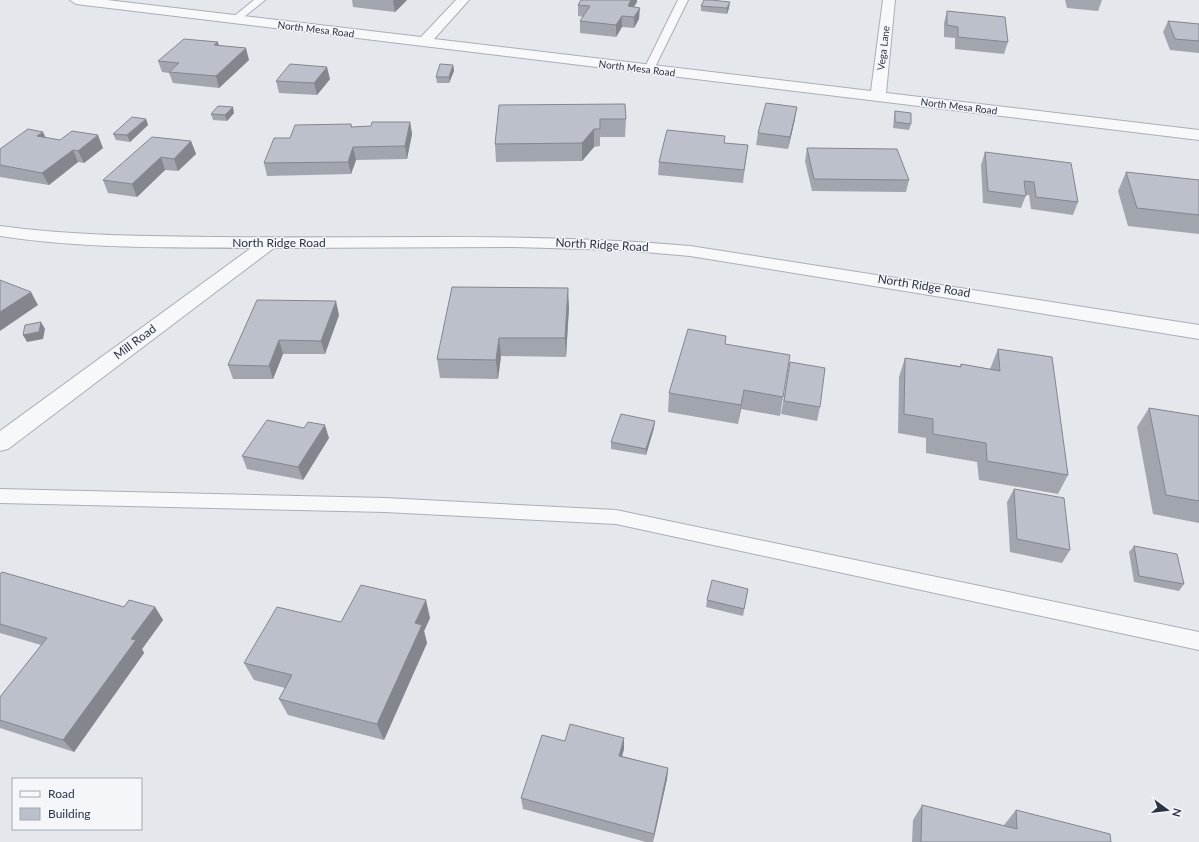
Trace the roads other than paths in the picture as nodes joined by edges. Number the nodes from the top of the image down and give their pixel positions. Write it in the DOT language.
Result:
graph roads {
  1 [pos="76,0"];
  2 [pos="260,0"];
  3 [pos="463,0"];
  4 [pos="683,0"];
  5 [pos="903,0"];
  6 [pos="889,2"];
  7 [pos="236,19"];
  8 [pos="424,42"];
  9 [pos="649,69"];
  10 [pos="878,97"];
  11 [pos="1199,135"];
  12 [pos="0,231"];
  13 [pos="270,243"];
  14 [pos="1199,332"];
  15 [pos="0,443"];
  16 [pos="0,496"];
  17 [pos="1199,641"];
  1 -- 7 [label="street, North Mesa Road"];
  2 -- 7 [label="lane"];
  3 -- 8 [label="street"];
  4 -- 9 [label="lane"];
  5 -- 6 [label="street"];
  6 -- 10 [label="street, Vega Lane"];
  7 -- 8 [label="street, North Mesa Road"];
  8 -- 9 [label="street, North Mesa Road"];
  9 -- 10 [label="street, North Mesa Road"];
  10 -- 11 [label="street, North Mesa Road"];
  12 -- 13 [label="street, North Ridge Road"];
  13 -- 14 [label="street, North Ridge Road"];
  13 -- 15 [label="street, Mill Road"];
  16 -- 17 [label="lane"];
}
